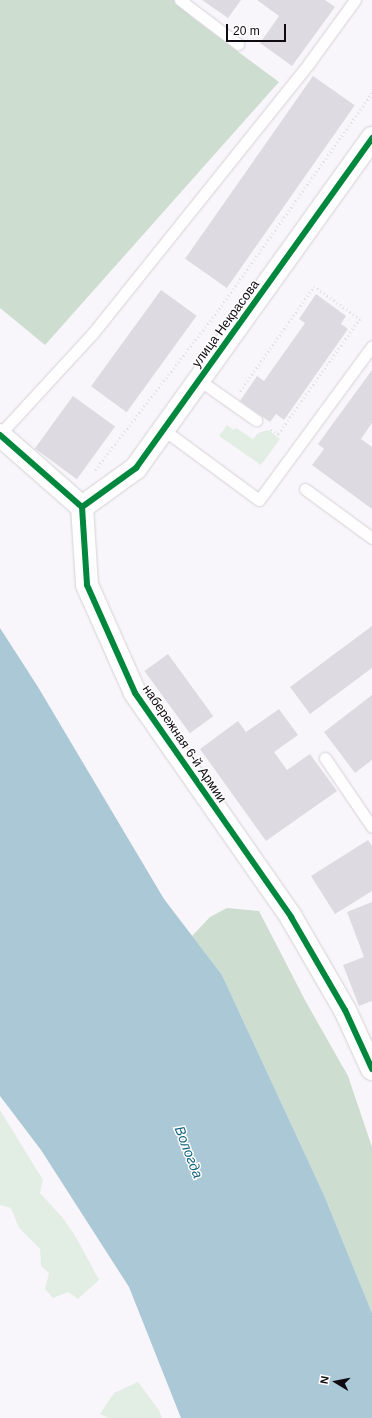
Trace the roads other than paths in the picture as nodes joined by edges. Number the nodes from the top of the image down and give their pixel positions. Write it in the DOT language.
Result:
graph roads {
  1 [pos="180,0"];
  2 [pos="355,0"];
  3 [pos="238,44"];
  4 [pos="372,138"];
  5 [pos="372,346"];
  6 [pos="199,380"];
  7 [pos="256,420"];
  8 [pos="164,430"];
  9 [pos="0,434"];
  10 [pos="305,489"];
  11 [pos="82,507"];
  12 [pos="372,538"];
  13 [pos="325,758"];
  14 [pos="372,828"];
  15 [pos="372,1069"];
  1 -- 3 [label="lane"];
  2 -- 9 [label="lane"];
  4 -- 6 [label="street, улица Некрасова"];
  5 -- 8 [label="lane"];
  6 -- 7 [label="lane"];
  6 -- 8 [label="street, улица Некрасова"];
  8 -- 11 [label="street, улица Некрасова"];
  9 -- 11 [label="street"];
  10 -- 12 [label="lane"];
  11 -- 15 [label="street, набережная 6-й Армии"];
  13 -- 14 [label="lane"];
}
